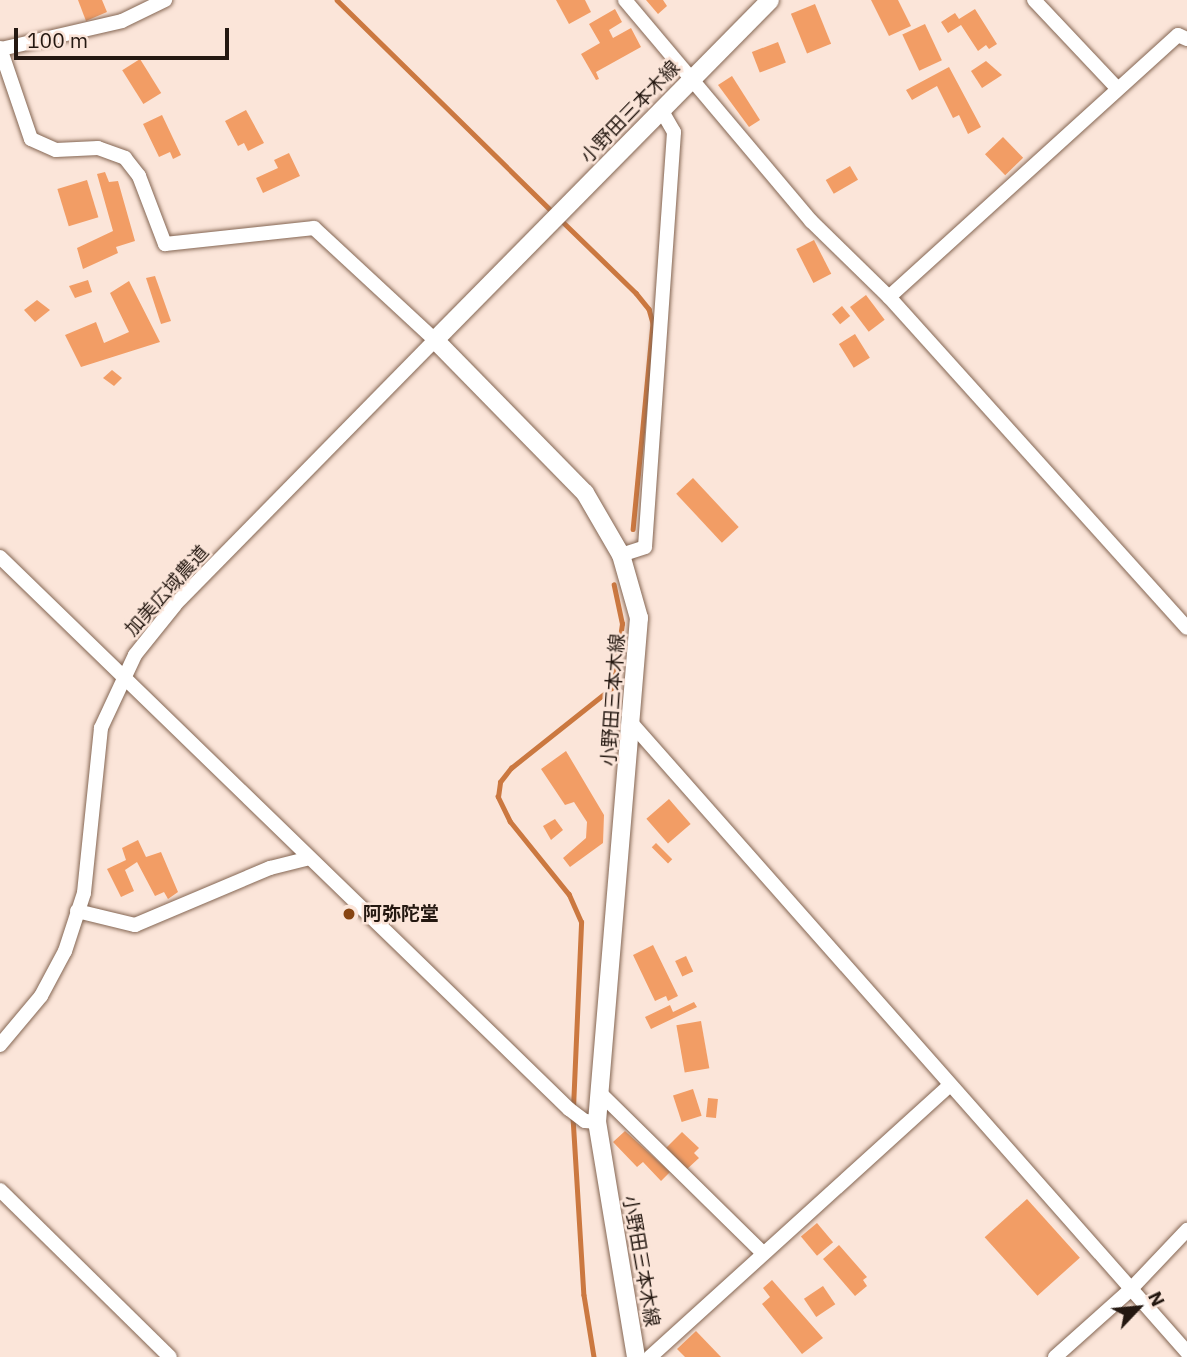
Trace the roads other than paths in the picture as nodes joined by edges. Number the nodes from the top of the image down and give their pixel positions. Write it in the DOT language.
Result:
graph roads {
  1 [pos="165,0"];
  2 [pos="625,0"];
  3 [pos="770,0"];
  4 [pos="1034,0"];
  5 [pos="1187,39"];
  6 [pos="0,48"];
  7 [pos="691,79"];
  8 [pos="1118,89"];
  9 [pos="662,111"];
  10 [pos="889,297"];
  11 [pos="435,340"];
  12 [pos="621,555"];
  13 [pos="2,564"];
  14 [pos="1187,628"];
  15 [pos="121,678"];
  16 [pos="633,725"];
  17 [pos="307,859"];
  18 [pos="78,911"];
  19 [pos="0,1045"];
  20 [pos="949,1086"];
  21 [pos="600,1093"];
  22 [pos="597,1122"];
  23 [pos="0,1190"];
  24 [pos="1187,1230"];
  25 [pos="763,1253"];
  26 [pos="1130,1290"];
  27 [pos="1187,1352"];
  28 [pos="170,1357"];
  29 [pos="636,1357"];
  30 [pos="650,1357"];
  31 [pos="1055,1357"];
  1 -- 6 [label="street"];
  2 -- 7 [label="street"];
  3 -- 7 [label="main road, 小野田三本木線"];
  4 -- 8 [label="street"];
  5 -- 8 [label="street"];
  6 -- 11 [label="street"];
  7 -- 9 [label="main road, 小野田三本木線"];
  7 -- 10 [label="street"];
  8 -- 10 [label="street"];
  9 -- 11 [label="main road, 小野田三本木線"];
  9 -- 12 [label="street"];
  10 -- 14 [label="street"];
  11 -- 12 [label="main road, 小野田三本木線"];
  11 -- 15 [label="street, 加美広域農道"];
  12 -- 16 [label="main road, 小野田三本木線"];
  13 -- 15 [label="street"];
  15 -- 17 [label="street"];
  15 -- 18 [label="street, 加美広域農道"];
  16 -- 20 [label="street"];
  16 -- 21 [label="main road, 小野田三本木線"];
  17 -- 18 [label="street"];
  17 -- 22 [label="street"];
  18 -- 19 [label="street, 加美広域農道"];
  20 -- 25 [label="street"];
  20 -- 26 [label="street"];
  21 -- 22 [label="main road, 小野田三本木線"];
  21 -- 25 [label="street"];
  22 -- 29 [label="main road, 小野田三本木線"];
  23 -- 28 [label="street"];
  24 -- 26 [label="street"];
  25 -- 30 [label="street"];
  26 -- 27 [label="street"];
  26 -- 31 [label="street"];
}
